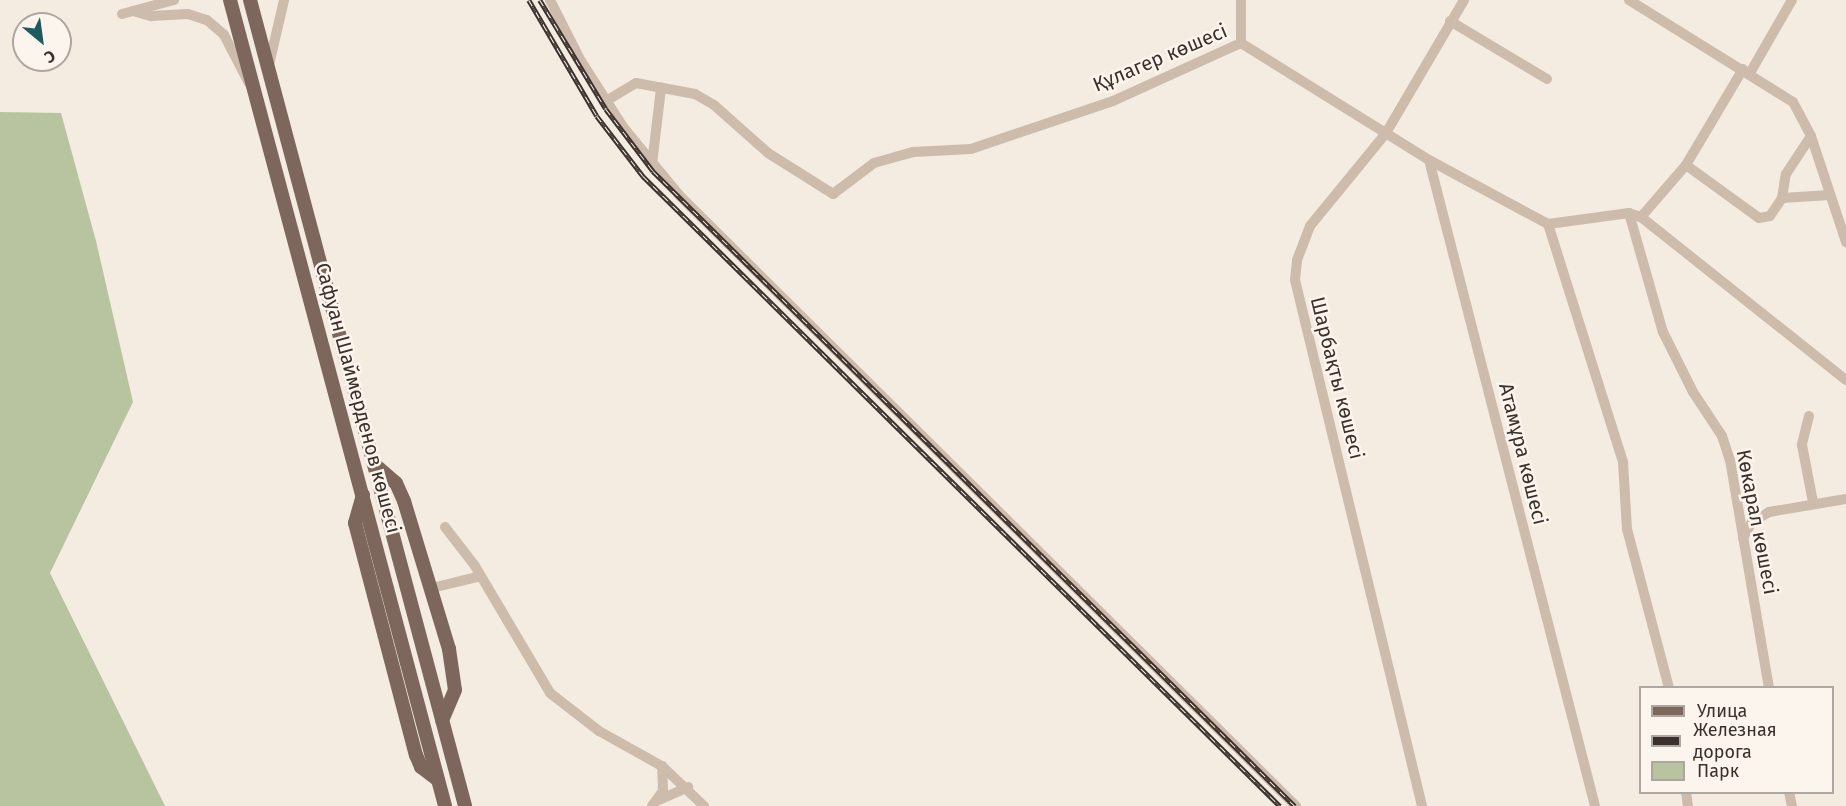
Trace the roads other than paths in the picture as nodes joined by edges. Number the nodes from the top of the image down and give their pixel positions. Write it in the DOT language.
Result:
graph roads {
  1 [pos="174,0"];
  2 [pos="230,0"];
  3 [pos="250,0"];
  4 [pos="284,0"];
  5 [pos="550,0"];
  6 [pos="1241,0"];
  7 [pos="1464,0"];
  8 [pos="1629,0"];
  9 [pos="1792,0"];
  10 [pos="1450,21"];
  11 [pos="1241,43"];
  12 [pos="268,69"];
  13 [pos="1747,71"];
  14 [pos="1547,79"];
  15 [pos="661,88"];
  16 [pos="257,95"];
  17 [pos="606,101"];
  18 [pos="1386,133"];
  19 [pos="1811,136"];
  20 [pos="1429,160"];
  21 [pos="652,164"];
  22 [pos="1686,165"];
  23 [pos="1830,195"];
  24 [pos="1782,198"];
  25 [pos="1629,213"];
  26 [pos="1641,217"];
  27 [pos="1548,224"];
  28 [pos="1846,242"];
  29 [pos="1846,380"];
  30 [pos="1809,416"];
  31 [pos="374,464"];
  32 [pos="1846,499"];
  33 [pos="1813,502"];
  34 [pos="445,527"];
  35 [pos="1743,538"];
  36 [pos="481,576"];
  37 [pos="432,588"];
  38 [pos="1668,686"];
  39 [pos="1769,686"];
  40 [pos="442,720"];
  41 [pos="662,766"];
  42 [pos="688,787"];
  43 [pos="655,803"];
  44 [pos="446,806"];
  45 [pos="465,806"];
  46 [pos="704,806"];
  47 [pos="1296,806"];
  48 [pos="1422,806"];
  49 [pos="1595,806"];
  1 -- 16 [label="street"];
  2 -- 16 [label="main road, Сафуан Шаймерденов көшесі"];
  3 -- 12 [label="main road, Сафуан Шаймерденов көшесі"];
  4 -- 12 [label="street"];
  5 -- 17 [label="street"];
  6 -- 11 [label="street"];
  7 -- 10 [label="street, Шарбақты көшесі"];
  8 -- 13 [label="street"];
  9 -- 13 [label="street"];
  10 -- 14 [label="street"];
  10 -- 18 [label="street, Шарбақты көшесі"];
  11 -- 15 [label="street, Құлагер көшесі"];
  11 -- 18 [label="street, Құлагер көшесі"];
  12 -- 31 [label="main road, Сафуан Шаймерденов көшесі"];
  13 -- 19 [label="street"];
  13 -- 22 [label="street"];
  15 -- 17 [label="street"];
  15 -- 21 [label="street"];
  16 -- 44 [label="main road, Сафуан Шаймерденов көшесі"];
  17 -- 21 [label="street"];
  18 -- 20 [label="street"];
  18 -- 48 [label="street, Шарбақты көшесі"];
  19 -- 23 [label="street"];
  19 -- 24 [label="street"];
  20 -- 27 [label="street"];
  20 -- 49 [label="street, Атамұра көшесі"];
  21 -- 47 [label="street"];
  22 -- 24 [label="street"];
  22 -- 26 [label="street"];
  23 -- 24 [label="street"];
  23 -- 28 [label="street"];
  25 -- 26 [label="street"];
  25 -- 27 [label="street"];
  25 -- 35 [label="street, Көкарал көшесі"];
  26 -- 29 [label="street"];
  27 -- 38 [label="street"];
  30 -- 33 [label="street"];
  31 -- 37 [label="main road"];
  31 -- 40 [label="main road, Сафуан Шаймерденов көшесі"];
  32 -- 33 [label="street"];
  33 -- 35 [label="street"];
  34 -- 36 [label="street"];
  35 -- 39 [label="street, Көкарал көшесі"];
  36 -- 37 [label="street"];
  36 -- 41 [label="street"];
  37 -- 40 [label="main road"];
  40 -- 45 [label="main road, Сафуан Шаймерденов көшесі"];
  41 -- 42 [label="street"];
  41 -- 43 [label="street"];
  42 -- 43 [label="street"];
  42 -- 46 [label="street"];
}
